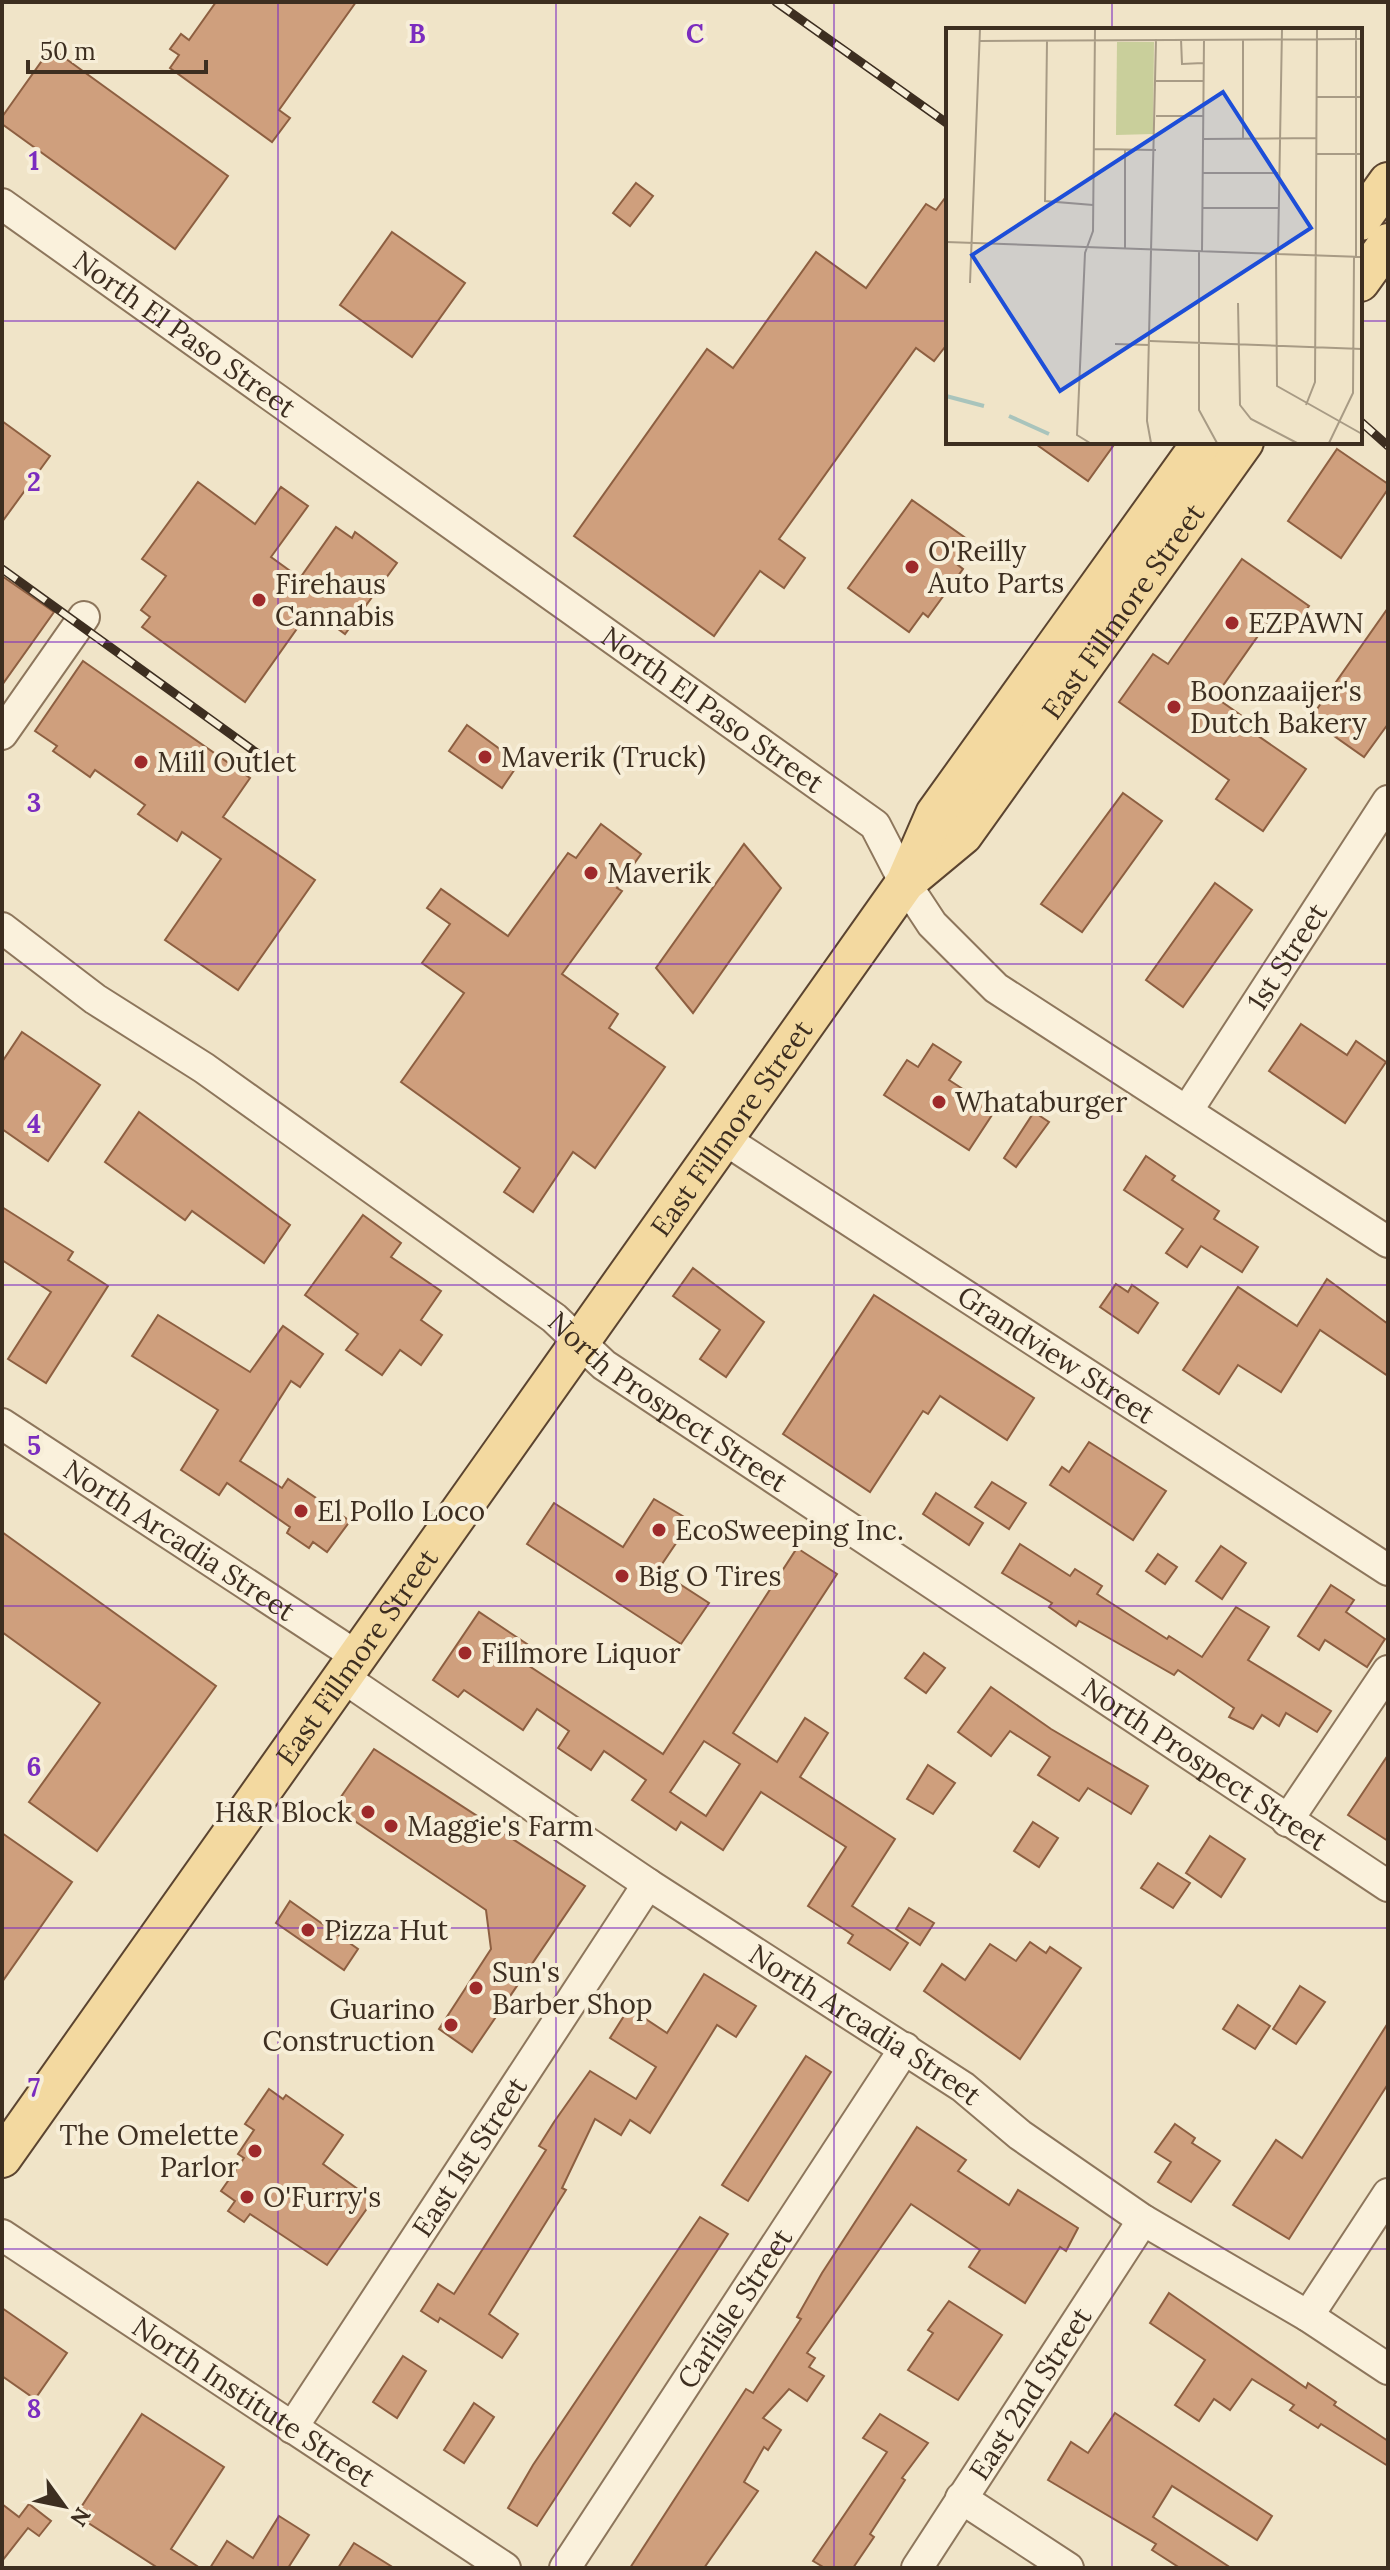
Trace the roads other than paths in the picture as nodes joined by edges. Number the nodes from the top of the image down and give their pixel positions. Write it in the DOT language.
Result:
graph roads {
  1 [pos="1388,182"];
  2 [pos="2,204"];
  3 [pos="1362,218"];
  4 [pos="1388,243"];
  5 [pos="1362,279"];
  6 [pos="1201,444"];
  7 [pos="1243,444"];
  8 [pos="84,617"];
  9 [pos="2,734"];
  10 [pos="1388,801"];
  11 [pos="905,883"];
  12 [pos="2,928"];
  13 [pos="1187,1111"];
  14 [pos="724,1139"];
  15 [pos="1388,1242"];
  16 [pos="579,1343"];
  17 [pos="2,1424"];
  18 [pos="1388,1570"];
  19 [pos="351,1667"];
  20 [pos="1388,1671"];
  21 [pos="1287,1821"];
  22 [pos="648,1884"];
  23 [pos="1388,1886"];
  24 [pos="905,2048"];
  25 [pos="2,2158"];
  26 [pos="1388,2194"];
  27 [pos="1143,2220"];
  28 [pos="2,2235"];
  29 [pos="1308,2316"];
  30 [pos="1388,2369"];
  31 [pos="292,2428"];
  32 [pos="961,2498"];
  33 [pos="505,2568"];
  34 [pos="565,2568"];
  35 [pos="917,2568"];
  36 [pos="1068,2568"];
  1 -- 3 [label="main road"];
  2 -- 11 [label="street, North El Paso Street"];
  4 -- 5 [label="main road"];
  6 -- 11 [label="main road, East Fillmore Street"];
  7 -- 11 [label="main road, East Fillmore Street"];
  8 -- 9 [label="street"];
  10 -- 13 [label="street, 1st Street"];
  11 -- 13 [label="street, North El Paso Street"];
  11 -- 14 [label="main road, East Fillmore Street"];
  12 -- 16 [label="street, North Prospect Street"];
  13 -- 15 [label="street, North El Paso Street"];
  14 -- 16 [label="main road, East Fillmore Street"];
  14 -- 18 [label="street, Grandview Street"];
  16 -- 19 [label="main road, East Fillmore Street"];
  16 -- 21 [label="street, North Prospect Street"];
  17 -- 19 [label="street, North Arcadia Street"];
  19 -- 22 [label="street, North Arcadia Street"];
  19 -- 25 [label="main road, East Fillmore Street"];
  20 -- 21 [label="street"];
  21 -- 23 [label="street, North Prospect Street"];
  22 -- 24 [label="street, North Arcadia Street"];
  22 -- 31 [label="street, East 1st Street"];
  24 -- 27 [label="street, North Arcadia Street"];
  24 -- 34 [label="street, Carlisle Street"];
  26 -- 29 [label="street"];
  27 -- 29 [label="street, North Arcadia Street"];
  27 -- 32 [label="street, East 2nd Street"];
  28 -- 31 [label="street, North Institute Street"];
  29 -- 30 [label="street, North Arcadia Street"];
  31 -- 33 [label="street, North Institute Street"];
  32 -- 35 [label="street, East 2nd Street"];
  32 -- 36 [label="street"];
}
